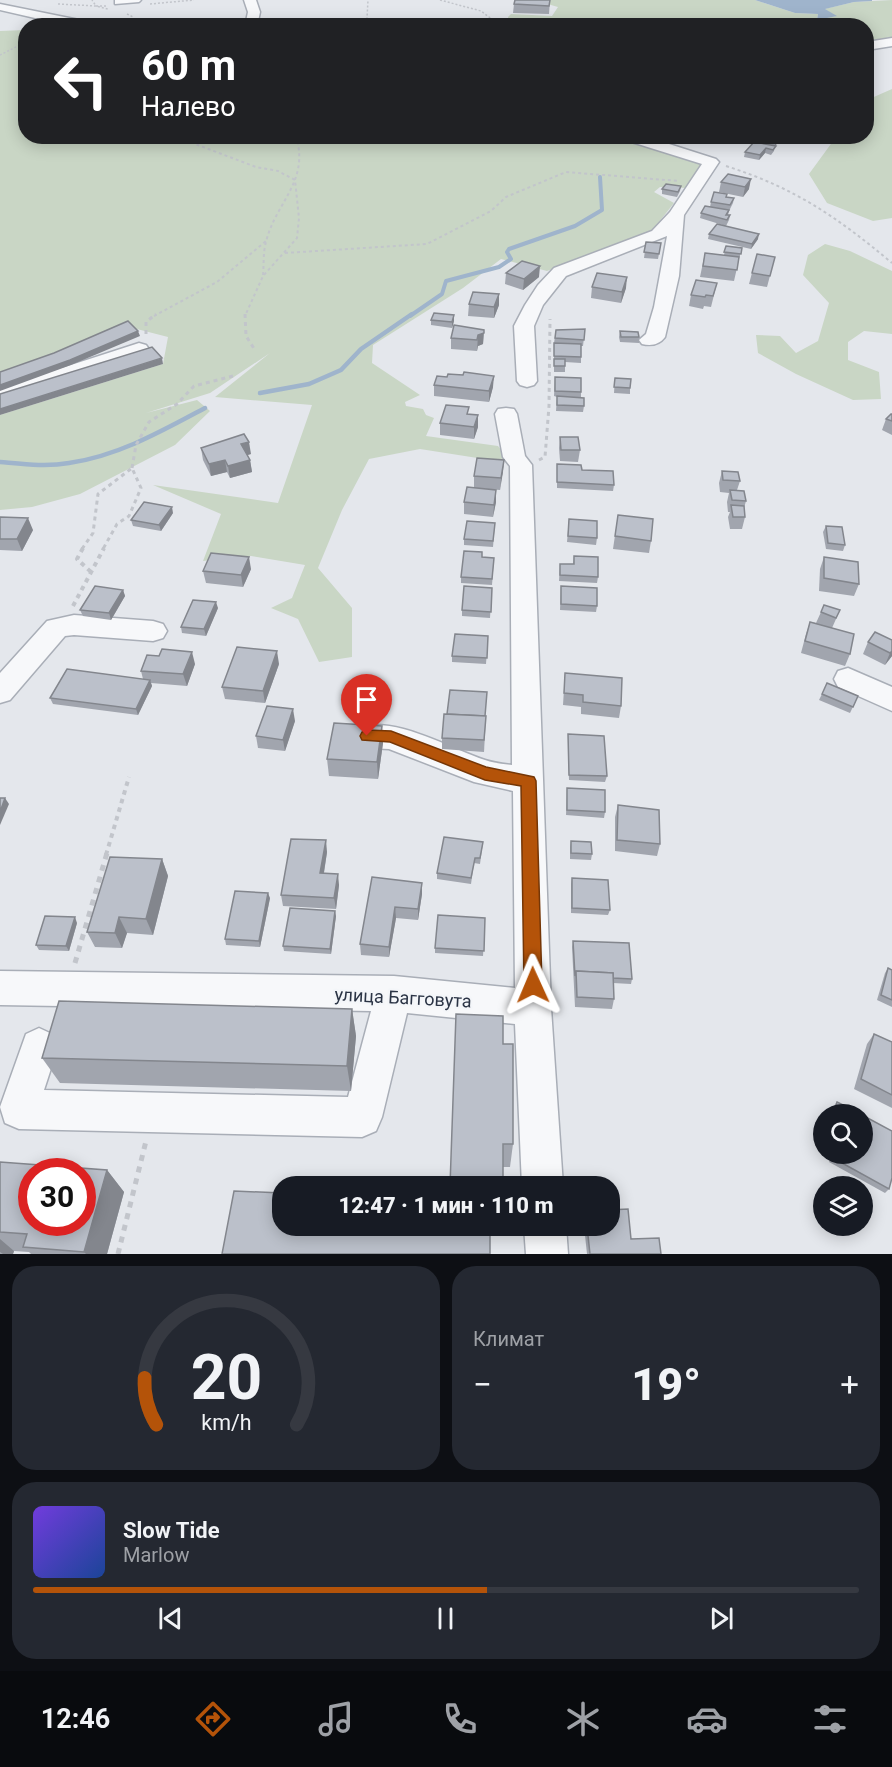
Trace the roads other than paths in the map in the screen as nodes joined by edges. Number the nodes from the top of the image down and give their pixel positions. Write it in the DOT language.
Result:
graph roads {
  1 [pos="135,0"];
  2 [pos="250,0"];
  3 [pos="119,2"];
  4 [pos="0,7"];
  5 [pos="51,18"];
  6 [pos="252,18"];
  7 [pos="892,42"];
  8 [pos="874,44"];
  9 [pos="651,144"];
  10 [pos="669,144"];
  11 [pos="663,148"];
  12 [pos="676,214"];
  13 [pos="649,340"];
  14 [pos="139,349"];
  15 [pos="527,381"];
  16 [pos="0,395"];
  17 [pos="506,414"];
  18 [pos="153,631"];
  19 [pos="848,679"];
  20 [pos="0,692"];
  21 [pos="892,700"];
  22 [pos="367,736"];
  23 [pos="528,781"];
  24 [pos="0,988"];
  25 [pos="394,994"];
  26 [pos="533,1008"];
  27 [pos="39,1047"];
  28 [pos="542,1176"];
  29 [pos="546,1236"];
  30 [pos="547,1254"];
  1 -- 3 [label="street"];
  2 -- 6 [label="street"];
  4 -- 5 [label="street"];
  7 -- 8 [label="street"];
  9 -- 11 [label="street"];
  10 -- 11 [label="street"];
  11 -- 12 [label="street"];
  12 -- 13 [label="street"];
  12 -- 15 [label="street"];
  14 -- 16 [label="street"];
  17 -- 23 [label="street"];
  18 -- 20 [label="street"];
  19 -- 21 [label="street"];
  22 -- 23 [label="street"];
  23 -- 26 [label="street"];
  24 -- 25 [label="street, улица Багговута"];
  25 -- 26 [label="street, улица Багговута"];
  25 -- 27 [label="street"];
  26 -- 28 [label="street"];
  29 -- 30 [label="street"];
}
